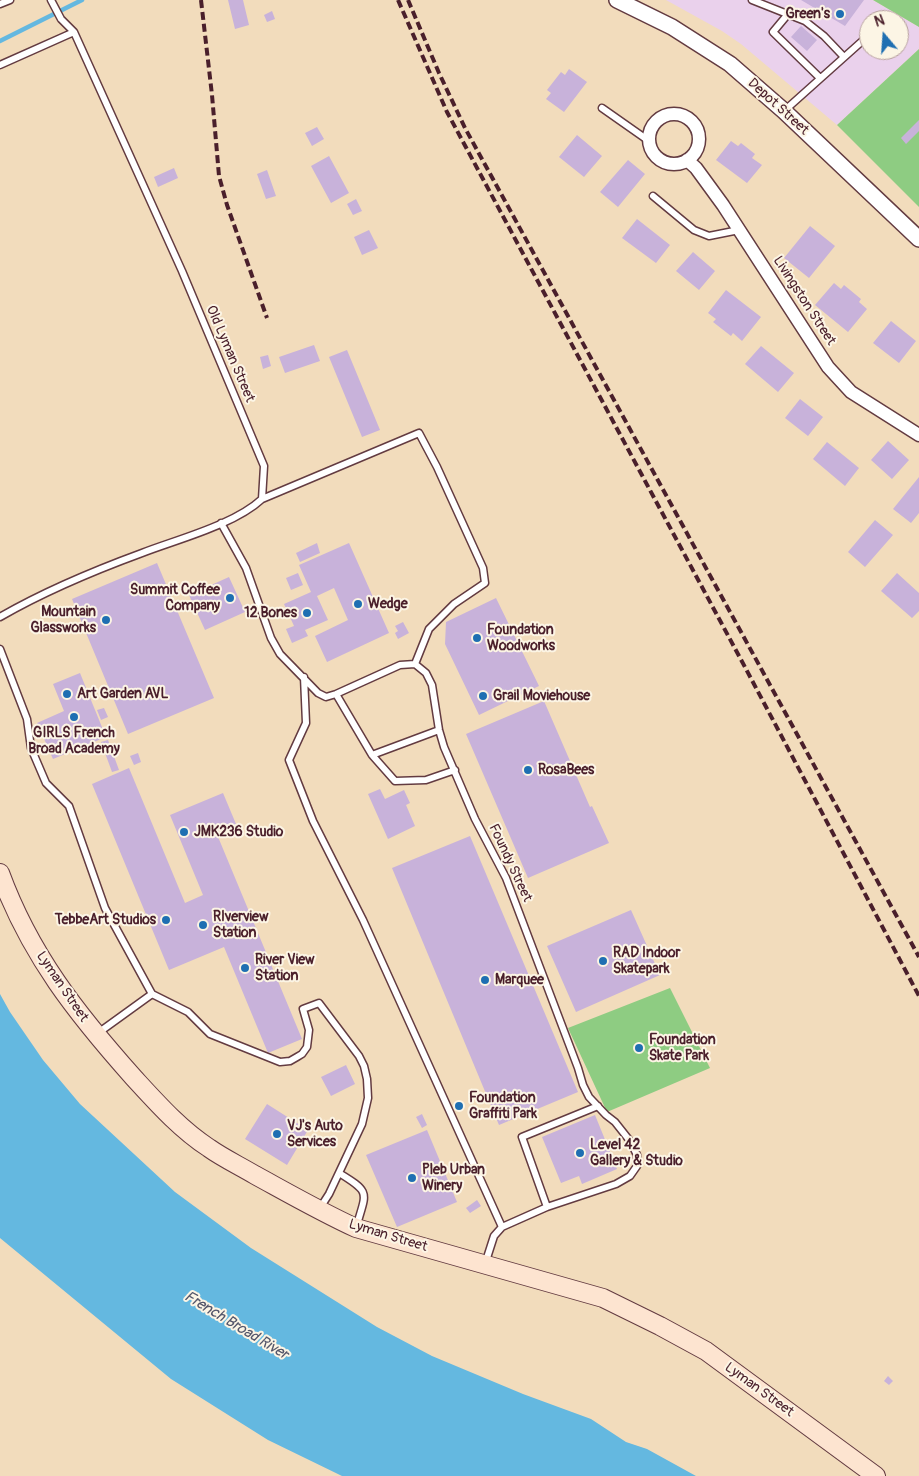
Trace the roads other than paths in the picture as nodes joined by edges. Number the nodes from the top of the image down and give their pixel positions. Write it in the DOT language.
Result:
graph roads {
  1 [pos="10,0"];
  2 [pos="51,0"];
  3 [pos="752,0"];
  4 [pos="624,1"];
  5 [pos="0,4"];
  6 [pos="788,14"];
  7 [pos="74,32"];
  8 [pos="859,44"];
  9 [pos="844,57"];
  10 [pos="0,65"];
  11 [pos="820,78"];
  12 [pos="602,108"];
  13 [pos="784,111"];
  14 [pos="649,141"];
  15 [pos="687,160"];
  16 [pos="653,196"];
  17 [pos="739,230"];
  18 [pos="919,239"];
  19 [pos="919,435"];
  20 [pos="262,499"];
  21 [pos="221,523"];
  22 [pos="0,617"];
  23 [pos="0,649"];
  24 [pos="415,664"];
  25 [pos="304,677"];
  26 [pos="336,694"];
  27 [pos="438,730"];
  28 [pos="372,754"];
  29 [pos="455,770"];
  30 [pos="0,873"];
  31 [pos="152,994"];
  32 [pos="95,1035"];
  33 [pos="598,1106"];
  34 [pos="339,1173"];
  35 [pos="547,1206"];
  36 [pos="318,1210"];
  37 [pos="502,1227"];
  38 [pos="356,1228"];
  39 [pos="484,1265"];
  40 [pos="876,1476"];
  1 -- 5 [label="lane"];
  2 -- 7 [label="lane"];
  3 -- 6 [label="lane"];
  4 -- 13 [label="street, Depot Street"];
  6 -- 9 [label="lane"];
  6 -- 11 [label="lane"];
  7 -- 10 [label="lane"];
  7 -- 20 [label="lane, Old Lyman Street"];
  8 -- 9 [label="lane"];
  9 -- 11 [label="lane"];
  11 -- 13 [label="lane"];
  12 -- 14 [label="lane"];
  13 -- 18 [label="street, Depot Street"];
  14 -- 15 [label="street"];
  14 -- 15 [label="street"];
  15 -- 17 [label="street, Livingston Street"];
  16 -- 17 [label="lane"];
  17 -- 19 [label="street, Livingston Street"];
  20 -- 21 [label="lane"];
  20 -- 24 [label="lane"];
  21 -- 22 [label="lane"];
  21 -- 25 [label="lane"];
  23 -- 31 [label="lane"];
  24 -- 26 [label="lane"];
  24 -- 27 [label="lane, Foundy Street"];
  25 -- 26 [label="lane"];
  25 -- 37 [label="lane"];
  26 -- 28 [label="lane"];
  27 -- 28 [label="lane"];
  27 -- 29 [label="lane, Foundy Street"];
  28 -- 29 [label="lane"];
  29 -- 33 [label="lane, Foundy Street"];
  30 -- 32 [label="main road, Lyman Street"];
  31 -- 32 [label="lane"];
  31 -- 34 [label="lane"];
  32 -- 36 [label="main road, Lyman Street"];
  33 -- 35 [label="lane"];
  33 -- 35 [label="lane, Foundy Street"];
  34 -- 36 [label="lane"];
  34 -- 38 [label="lane"];
  35 -- 37 [label="lane, Foundy Street"];
  36 -- 38 [label="main road, Lyman Street"];
  37 -- 39 [label="lane"];
  38 -- 39 [label="main road, Lyman Street"];
  39 -- 40 [label="main road, Lyman Street"];
}
